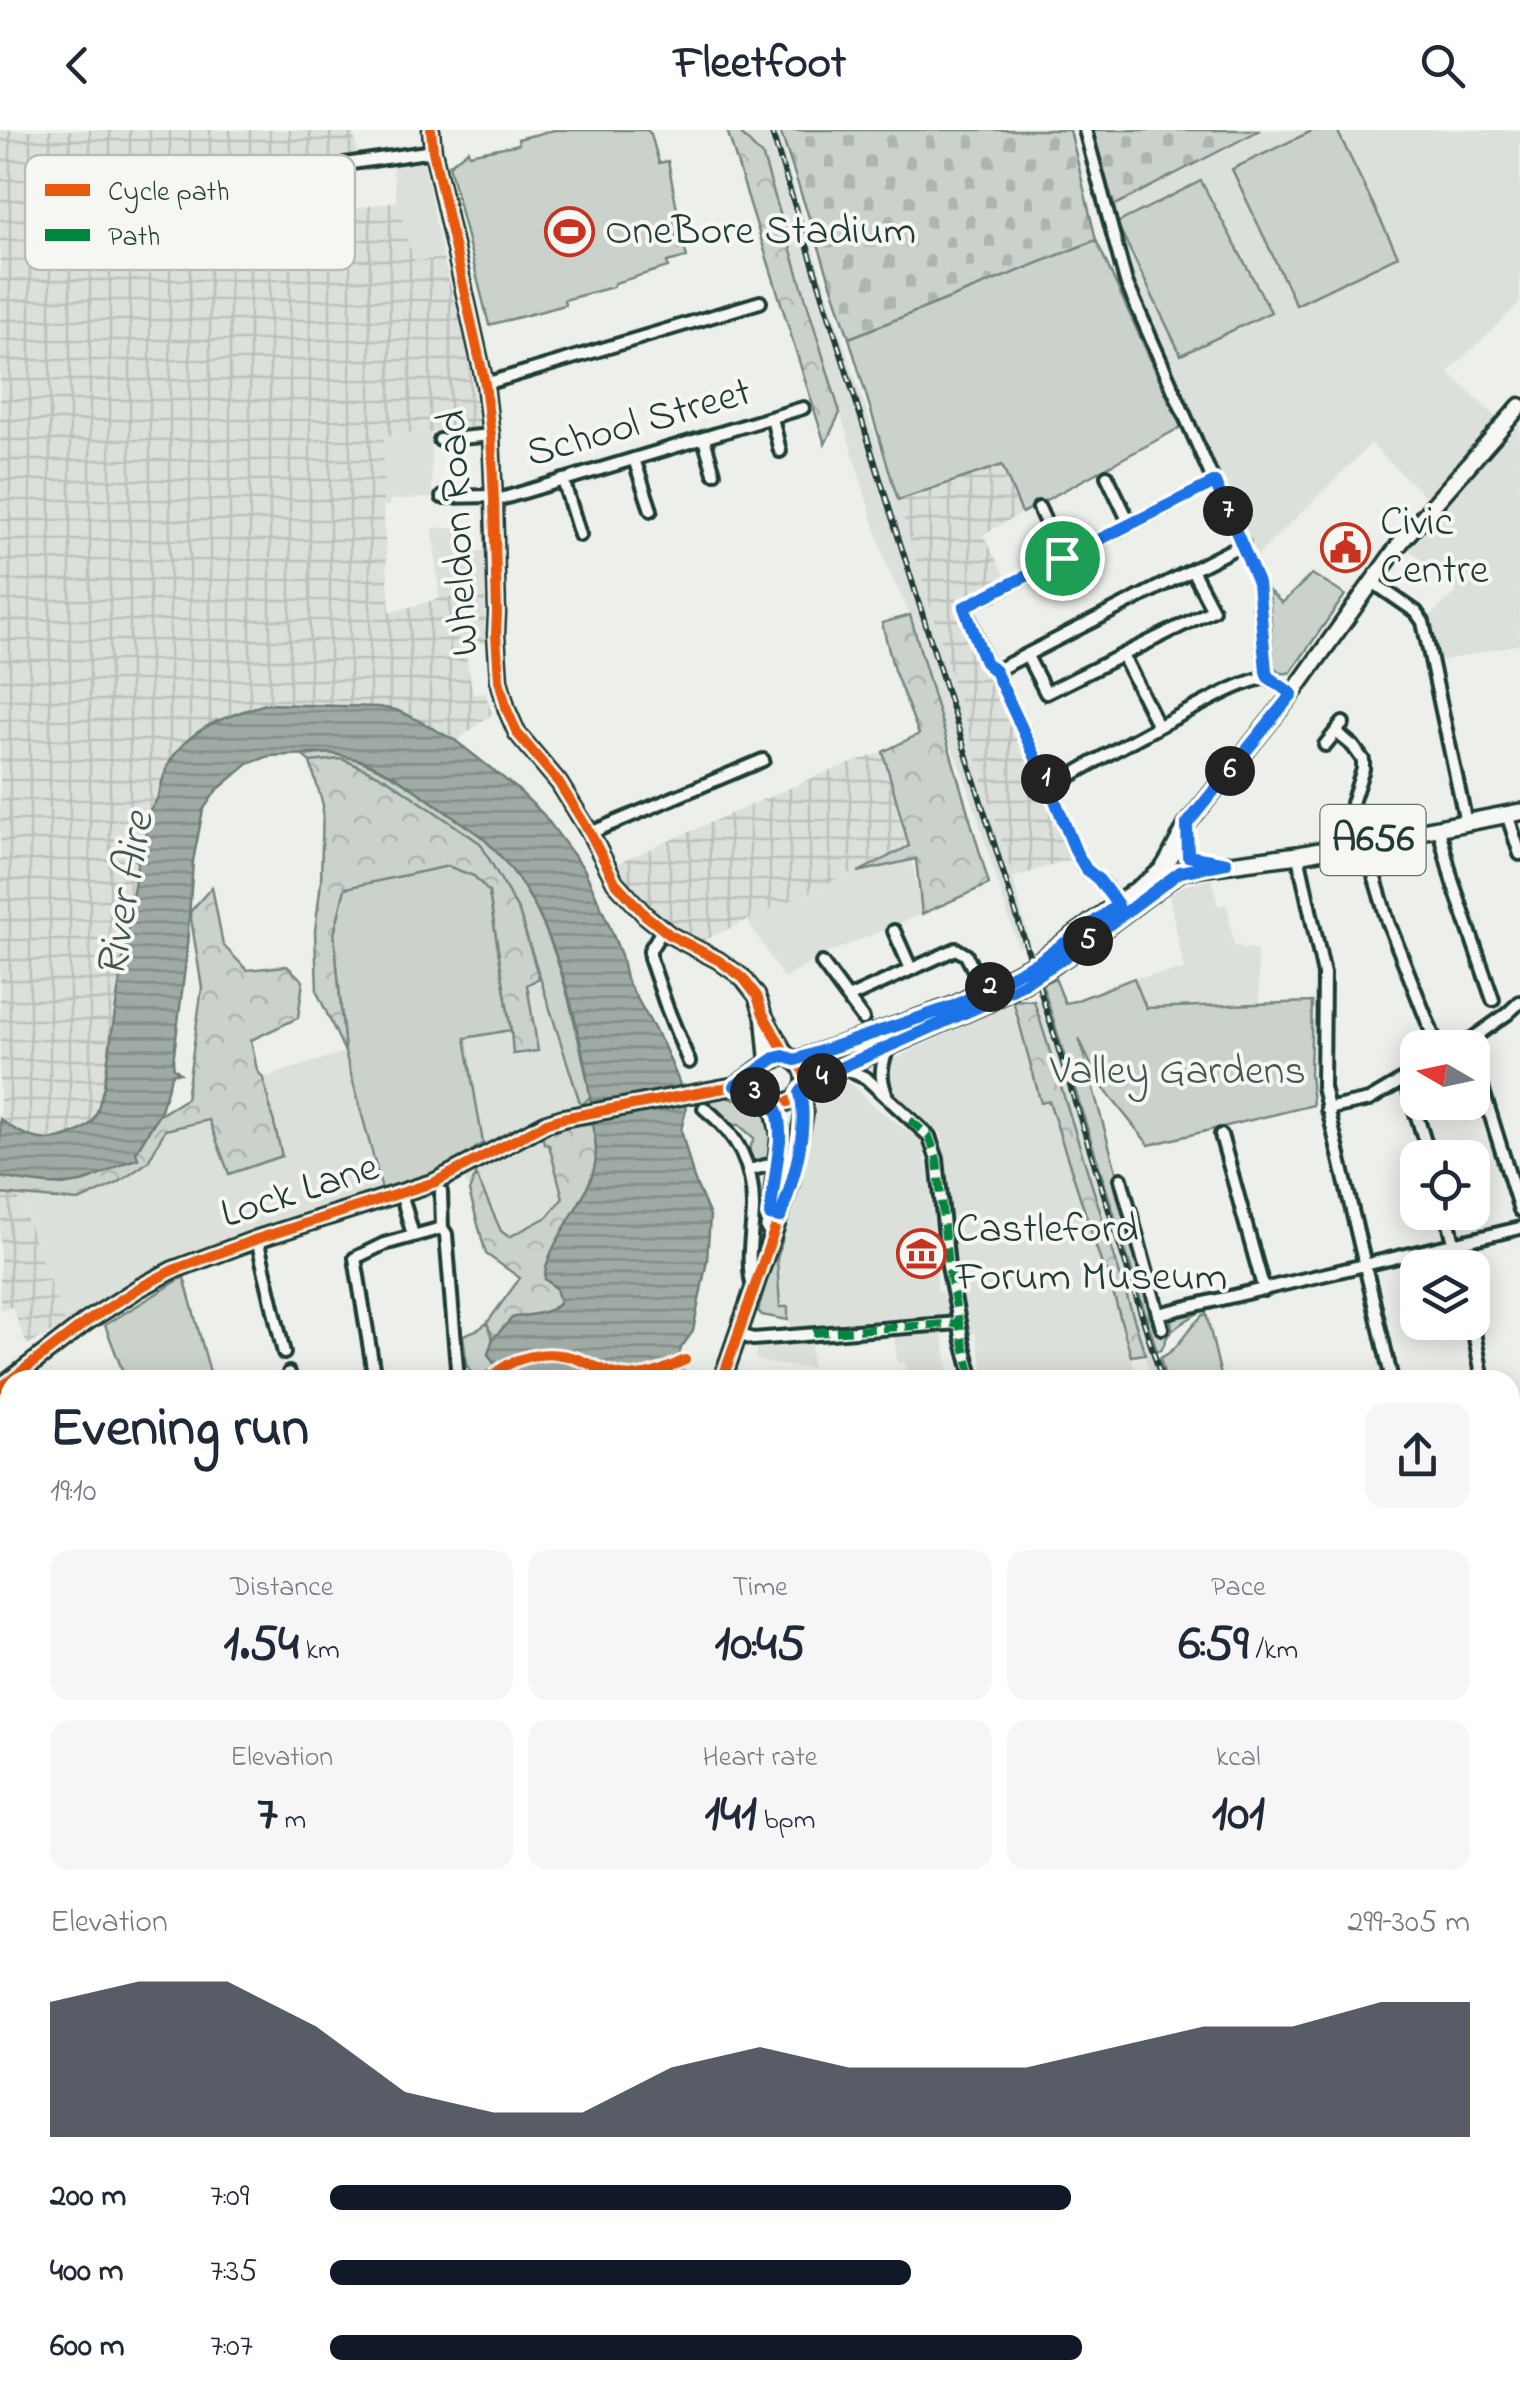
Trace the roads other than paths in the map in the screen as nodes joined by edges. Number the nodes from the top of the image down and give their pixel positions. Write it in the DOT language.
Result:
graph roads {
  1 [pos="431,130"];
  2 [pos="1085,130"];
  3 [pos="433,152"];
  4 [pos="355,163"];
  5 [pos="760,302"];
  6 [pos="485,384"];
  7 [pos="1520,406"];
  8 [pos="802,408"];
  9 [pos="772,418"];
  10 [pos="491,435"];
  11 [pos="440,440"];
  12 [pos="704,440"];
  13 [pos="780,451"];
  14 [pos="634,459"];
  15 [pos="714,473"];
  16 [pos="1107,476"];
  17 [pos="563,480"];
  18 [pos="1215,482"];
  19 [pos="442,497"];
  20 [pos="493,498"];
  21 [pos="1039,508"];
  22 [pos="651,510"];
  23 [pos="1130,524"];
  24 [pos="580,535"];
  25 [pos="1242,544"];
  26 [pos="1062,558"];
  27 [pos="1192,570"];
  28 [pos="1371,581"];
  29 [pos="1028,656"];
  30 [pos="1126,662"];
  31 [pos="995,671"];
  32 [pos="1268,677"];
  33 [pos="1292,694"];
  34 [pos="1158,726"];
  35 [pos="1325,745"];
  36 [pos="763,760"];
  37 [pos="1050,788"];
  38 [pos="1514,813"];
  39 [pos="1466,823"];
  40 [pos="1439,828"];
  41 [pos="590,833"];
  42 [pos="1361,842"];
  43 [pos="1520,854"];
  44 [pos="1298,855"];
  45 [pos="1180,861"];
  46 [pos="1123,910"];
  47 [pos="663,930"];
  48 [pos="894,931"];
  49 [pos="822,963"];
  50 [pos="911,969"];
  51 [pos="848,998"];
  52 [pos="982,999"];
  53 [pos="1493,1000"];
  54 [pos="1520,1002"];
  55 [pos="763,1014"];
  56 [pos="863,1019"];
  57 [pos="1431,1030"];
  58 [pos="1486,1030"];
  59 [pos="889,1047"];
  60 [pos="791,1059"];
  61 [pos="689,1062"];
  62 [pos="766,1064"];
  63 [pos="842,1067"];
  64 [pos="1400,1081"];
  65 [pos="735,1086"];
  66 [pos="802,1091"];
  67 [pos="769,1098"];
  68 [pos="892,1103"];
  69 [pos="704,1108"];
  70 [pos="1327,1108"];
  71 [pos="1490,1113"];
  72 [pos="1221,1135"];
  73 [pos="777,1162"];
  74 [pos="749,1170"];
  75 [pos="1120,1179"];
  76 [pos="441,1192"];
  77 [pos="401,1193"];
  78 [pos="1520,1210"];
  79 [pos="753,1212"];
  80 [pos="775,1216"];
  81 [pos="442,1228"];
  82 [pos="1520,1228"];
  83 [pos="1451,1230"];
  84 [pos="413,1235"];
  85 [pos="257,1239"];
  86 [pos="1456,1245"];
  87 [pos="1457,1250"];
  88 [pos="1364,1265"];
  89 [pos="753,1290"];
  90 [pos="1264,1290"];
  91 [pos="1158,1314"];
  92 [pos="959,1323"];
  93 [pos="1162,1328"];
  94 [pos="738,1334"];
  95 [pos="1475,1340"];
  96 [pos="284,1353"];
  97 [pos="24,1370"];
  98 [pos="373,1370"];
  99 [pos="457,1370"];
  100 [pos="725,1370"];
  101 [pos="971,1370"];
  102 [pos="1390,1370"];
  103 [pos="1481,1370"];
  1 -- 3 [label="street, Wheldon Road"];
  2 -- 18 [label="street"];
  3 -- 4 [label="street"];
  3 -- 6 [label="street, Wheldon Road"];
  5 -- 6 [label="street"];
  6 -- 10 [label="street, Wheldon Road"];
  7 -- 28 [label="street"];
  8 -- 9 [label="street, School Street"];
  9 -- 12 [label="street, School Street"];
  9 -- 13 [label="street"];
  10 -- 11 [label="street"];
  10 -- 20 [label="street, Wheldon Road"];
  12 -- 14 [label="street, School Street"];
  12 -- 15 [label="street"];
  14 -- 17 [label="street, School Street"];
  14 -- 22 [label="street"];
  16 -- 23 [label="street"];
  17 -- 20 [label="street, School Street"];
  17 -- 24 [label="street"];
  18 -- 23 [label="street"];
  18 -- 25 [label="street"];
  19 -- 20 [label="street, School Street"];
  20 -- 41 [label="street, Wheldon Road"];
  21 -- 26 [label="street"];
  23 -- 26 [label="street"];
  25 -- 27 [label="street"];
  25 -- 32 [label="street"];
  26 -- 31 [label="street"];
  27 -- 29 [label="street"];
  27 -- 29 [label="street"];
  28 -- 33 [label="street"];
  28 -- 39 [label="street"];
  29 -- 31 [label="street"];
  30 -- 34 [label="street"];
  31 -- 37 [label="street"];
  32 -- 33 [label="street"];
  32 -- 34 [label="street"];
  33 -- 45 [label="street"];
  34 -- 37 [label="street"];
  35 -- 42 [label="street"];
  36 -- 41 [label="street"];
  37 -- 46 [label="street"];
  38 -- 39 [label="main road, A656"];
  38 -- 43 [label="street"];
  39 -- 40 [label="main road, A656"];
  40 -- 42 [label="main road, A656"];
  40 -- 53 [label="street"];
  41 -- 47 [label="street, Wheldon Road"];
  42 -- 44 [label="main road, A656"];
  42 -- 57 [label="street"];
  44 -- 45 [label="main road, A656"];
  44 -- 70 [label="street"];
  45 -- 46 [label="main road, A656"];
  46 -- 52 [label="main road, A656"];
  46 -- 52 [label="main road, A656"];
  47 -- 55 [label="street, Wheldon Road"];
  47 -- 61 [label="street"];
  48 -- 50 [label="street"];
  49 -- 51 [label="street"];
  50 -- 51 [label="street"];
  50 -- 52 [label="street"];
  51 -- 56 [label="street"];
  52 -- 59 [label="main road, A656"];
  52 -- 60 [label="main road, A656"];
  54 -- 58 [label="street"];
  55 -- 60 [label="street, Wheldon Road"];
  55 -- 62 [label="street, Wheldon Road"];
  59 -- 63 [label="main road, A656"];
  59 -- 68 [label="street"];
  60 -- 62 [label="main road, A656"];
  60 -- 66 [label="main road"];
  62 -- 65 [label="main road, A656"];
  62 -- 67 [label="main road"];
  63 -- 66 [label="main road, A656"];
  63 -- 68 [label="street"];
  64 -- 70 [label="street"];
  65 -- 67 [label="main road, A656"];
  65 -- 77 [label="main road, Lock Lane / A656"];
  66 -- 67 [label="main road, A656"];
  66 -- 80 [label="main road"];
  67 -- 73 [label="main road"];
  68 -- 92 [label="street"];
  69 -- 74 [label="street"];
  70 -- 88 [label="street"];
  71 -- 78 [label="street"];
  72 -- 90 [label="street"];
  73 -- 74 [label="street"];
  73 -- 80 [label="main road"];
  74 -- 79 [label="street"];
  75 -- 91 [label="street"];
  76 -- 81 [label="street"];
  77 -- 84 [label="street"];
  77 -- 85 [label="main road, Lock Lane / A656"];
  79 -- 80 [label="street"];
  79 -- 89 [label="street"];
  80 -- 89 [label="main road"];
  81 -- 84 [label="street"];
  81 -- 99 [label="street"];
  82 -- 86 [label="street"];
  83 -- 86 [label="street"];
  84 -- 98 [label="street"];
  85 -- 96 [label="street"];
  85 -- 97 [label="main road, Lock Lane / A656"];
  86 -- 87 [label="street"];
  86 -- 88 [label="street"];
  88 -- 90 [label="street"];
  88 -- 102 [label="street"];
  89 -- 94 [label="main road"];
  90 -- 91 [label="street"];
  91 -- 93 [label="street"];
  92 -- 94 [label="street"];
  92 -- 101 [label="street"];
  94 -- 100 [label="main road"];
  95 -- 103 [label="street"];
}
